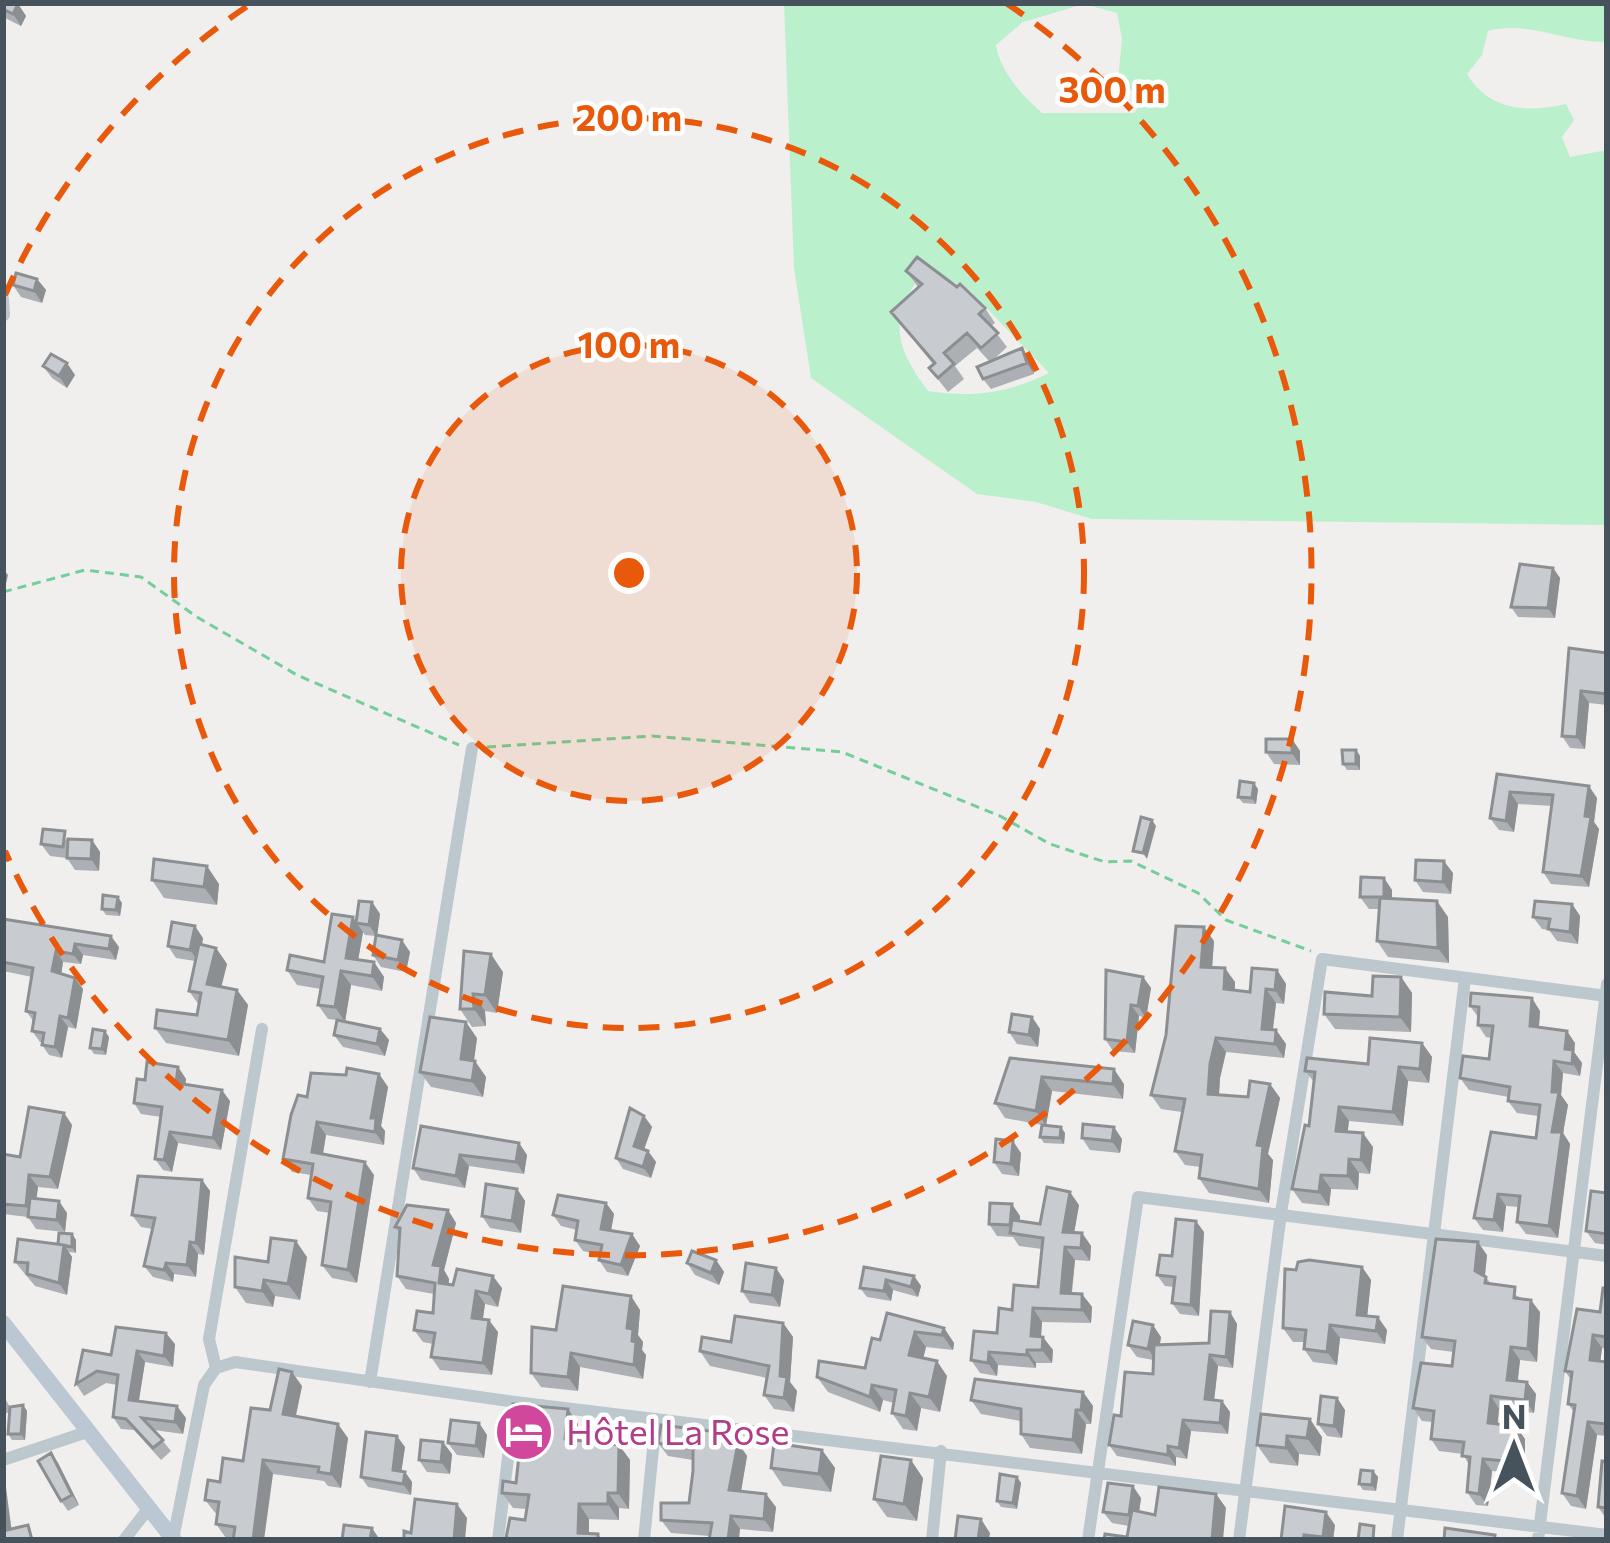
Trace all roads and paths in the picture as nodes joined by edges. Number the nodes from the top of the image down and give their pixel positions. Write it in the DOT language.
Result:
graph roads {
  1 [pos="3,299"];
  2 [pos="4,315"];
  3 [pos="3,592"];
  4 [pos="472,748"];
  5 [pos="1322,959"];
  6 [pos="1465,978"];
  7 [pos="1607,985"];
  8 [pos="1606,996"];
  9 [pos="262,1029"];
  10 [pos="1281,1213"];
  11 [pos="1434,1233"];
  12 [pos="1575,1251"];
  13 [pos="1607,1256"];
  14 [pos="6,1332"];
  15 [pos="216,1368"];
  16 [pos="370,1382"];
  17 [pos="514,1402"];
  18 [pos="656,1419"];
  19 [pos="87,1432"];
  20 [pos="940,1451"];
  21 [pos="3,1460"];
  22 [pos="1095,1471"];
  23 [pos="1244,1489"];
  24 [pos="1401,1508"];
  25 [pos="148,1509"];
  26 [pos="1538,1534"];
  27 [pos="1607,1535"];
  28 [pos="174,1539"];
  29 [pos="124,1540"];
  30 [pos="498,1540"];
  31 [pos="644,1540"];
  32 [pos="932,1540"];
  33 [pos="1088,1540"];
  34 [pos="1239,1540"];
  35 [pos="1397,1540"];
  1 -- 2 [label="street"];
  3 -- 4 [label="path"];
  4 -- 5 [label="path"];
  4 -- 16 [label="street"];
  5 -- 6 [label="street"];
  5 -- 10 [label="street"];
  6 -- 8 [label="street"];
  6 -- 11 [label="street"];
  7 -- 8 [label="street"];
  8 -- 12 [label="street"];
  9 -- 15 [label="street"];
  10 -- 11 [label="street"];
  10 -- 22 [label="street"];
  10 -- 23 [label="street"];
  11 -- 12 [label="street"];
  11 -- 24 [label="street"];
  12 -- 13 [label="street"];
  12 -- 26 [label="street"];
  14 -- 19 [label="street"];
  15 -- 16 [label="street"];
  15 -- 28 [label="street"];
  16 -- 17 [label="street"];
  17 -- 18 [label="street"];
  17 -- 30 [label="street"];
  18 -- 20 [label="street"];
  18 -- 31 [label="street"];
  19 -- 21 [label="street"];
  19 -- 25 [label="street"];
  20 -- 22 [label="street"];
  20 -- 32 [label="street"];
  22 -- 23 [label="street"];
  22 -- 33 [label="street"];
  23 -- 24 [label="street"];
  23 -- 34 [label="street"];
  24 -- 26 [label="street"];
  24 -- 35 [label="street"];
  25 -- 28 [label="street"];
  25 -- 29 [label="street"];
  26 -- 27 [label="street"];
}
